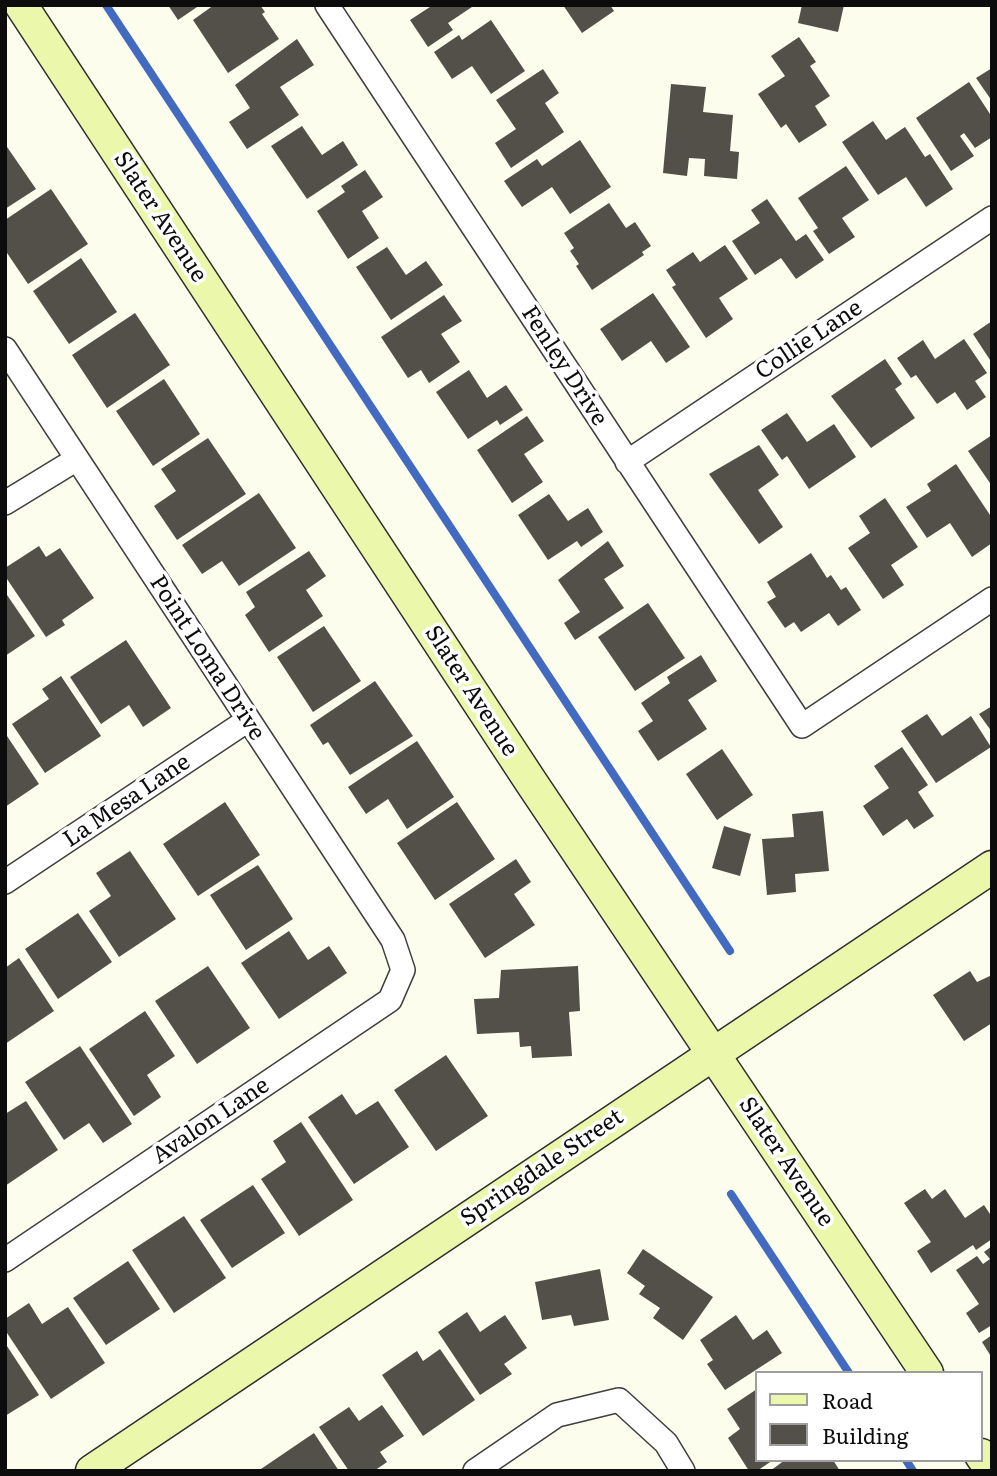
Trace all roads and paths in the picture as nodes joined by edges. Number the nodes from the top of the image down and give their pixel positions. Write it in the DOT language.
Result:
graph roads {
  1 [pos="20,5"];
  2 [pos="327,5"];
  3 [pos="992,218"];
  4 [pos="5,349"];
  5 [pos="77,459"];
  6 [pos="626,462"];
  7 [pos="5,503"];
  8 [pos="992,599"];
  9 [pos="248,720"];
  10 [pos="992,867"];
  11 [pos="5,882"];
  12 [pos="403,970"];
  13 [pos="714,1054"];
  14 [pos="5,1260"];
  15 [pos="926,1371"];
  16 [pos="92,1471"];
  17 [pos="475,1471"];
  18 [pos="683,1471"];
  1 -- 13 [label="street, Slater Avenue"];
  2 -- 6 [label="street, Fenley Drive"];
  3 -- 6 [label="street, Collie Lane"];
  4 -- 5 [label="street, Point Loma Drive"];
  5 -- 7 [label="street"];
  5 -- 9 [label="street, Point Loma Drive"];
  6 -- 8 [label="street, Fenley Drive"];
  9 -- 11 [label="street, La Mesa Lane"];
  9 -- 12 [label="street, Point Loma Drive"];
  10 -- 13 [label="street, Springdale Street"];
  12 -- 14 [label="street, Avalon Lane"];
  13 -- 15 [label="street, Slater Avenue"];
  13 -- 16 [label="street, Springdale Street"];
  17 -- 18 [label="street"];
}
